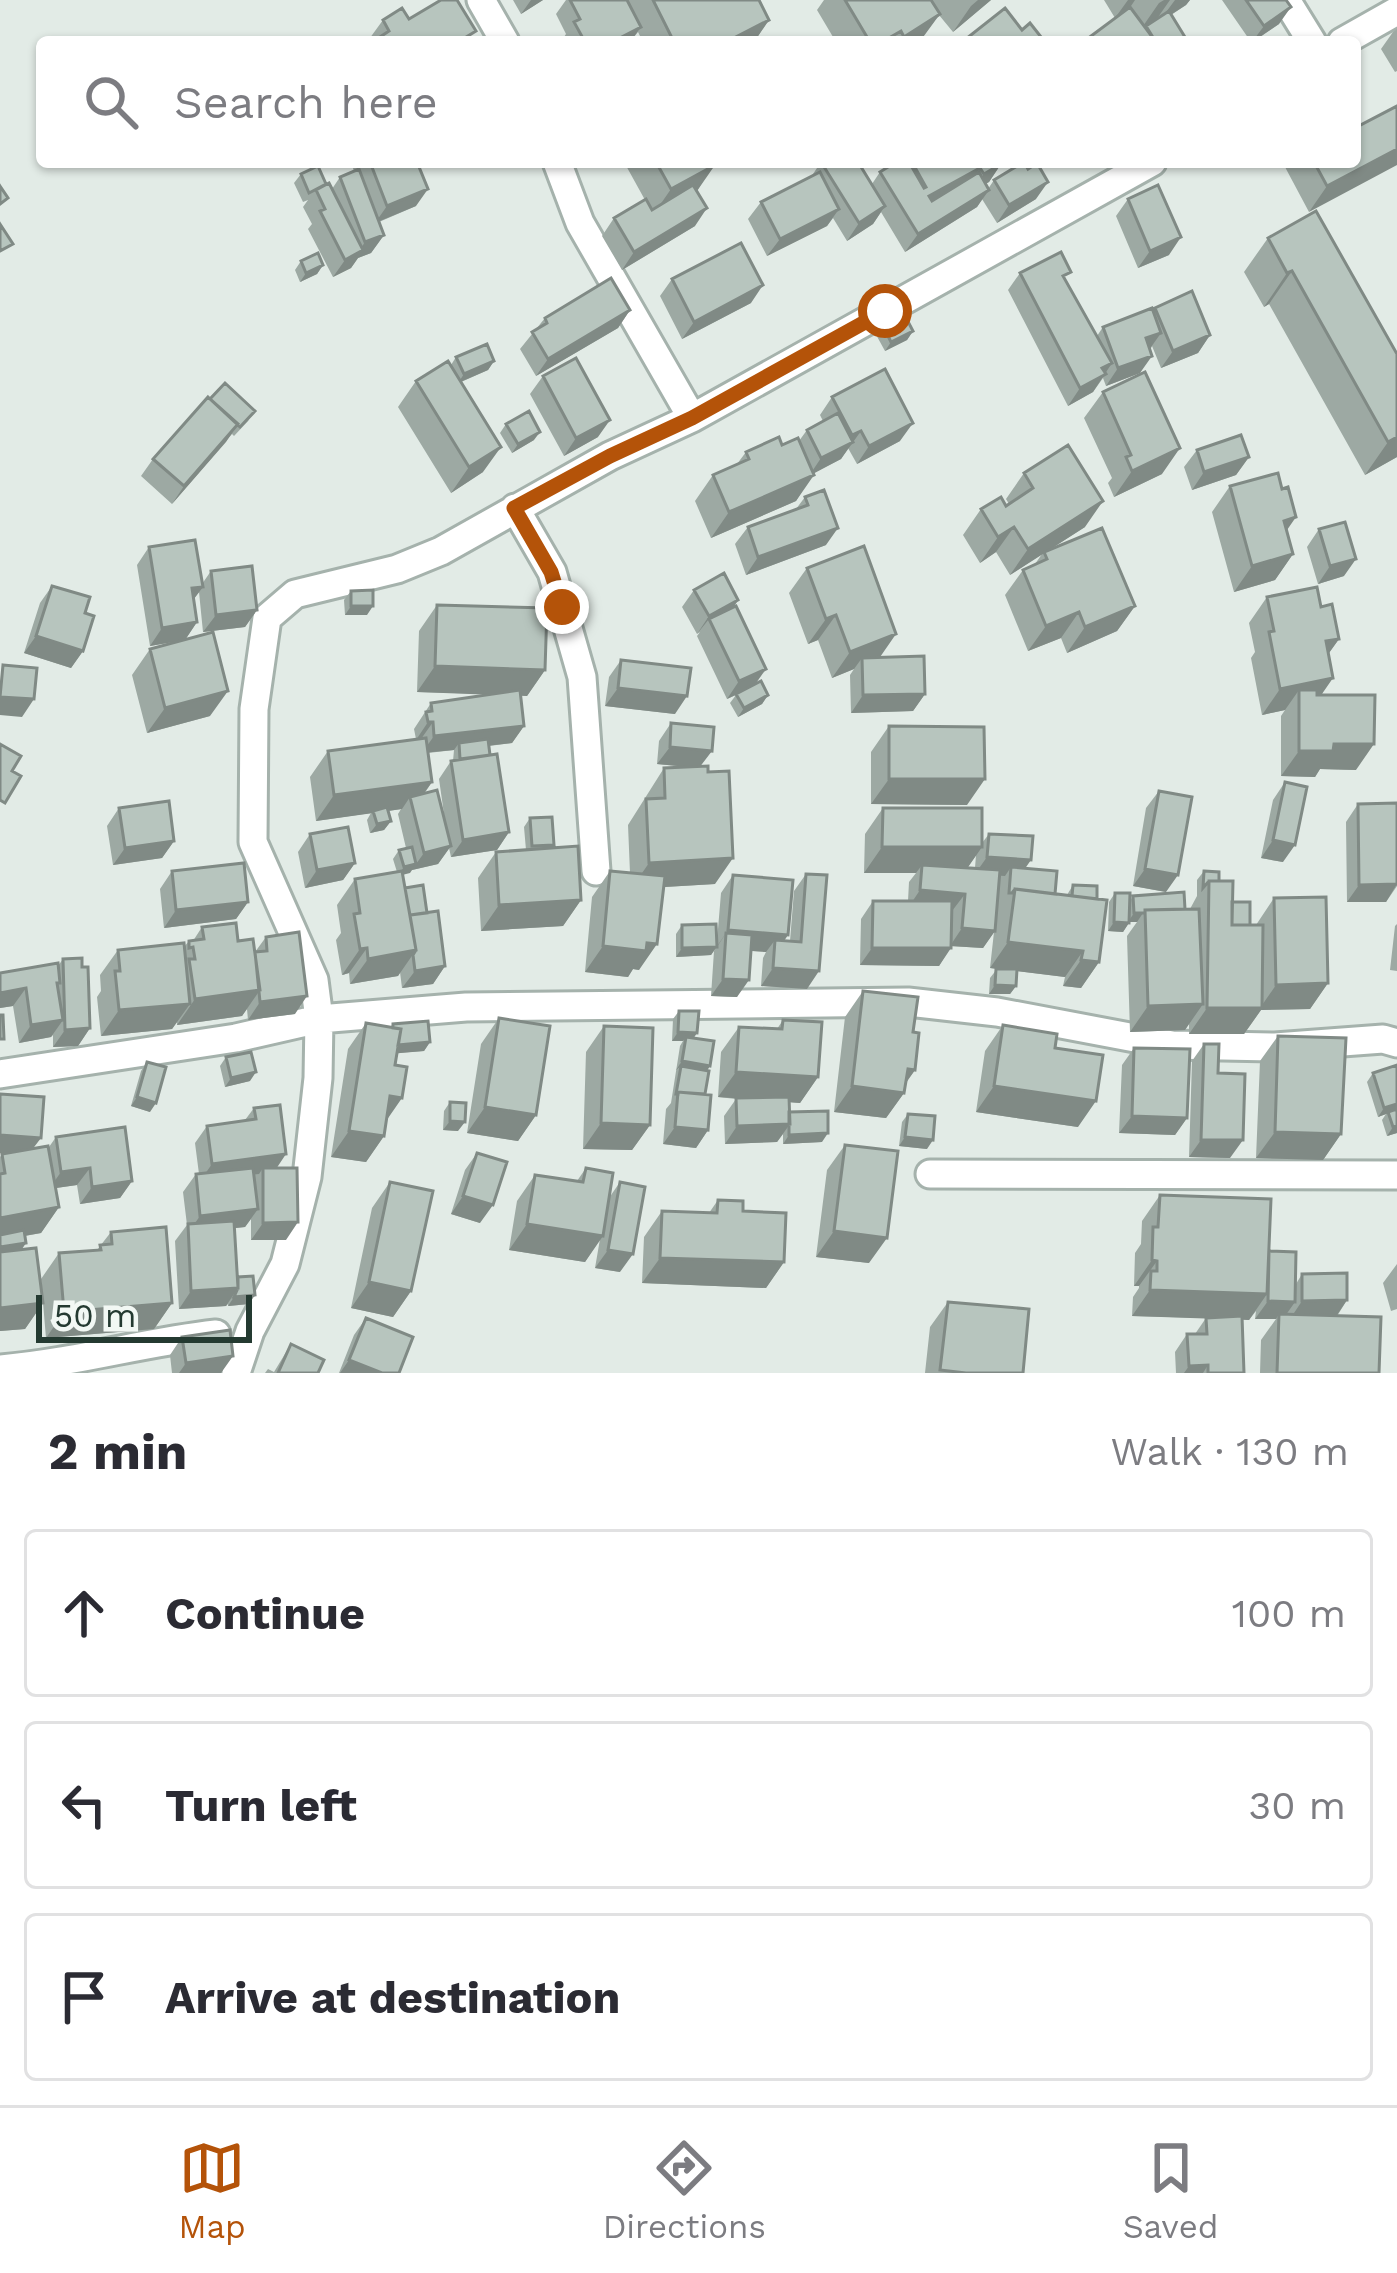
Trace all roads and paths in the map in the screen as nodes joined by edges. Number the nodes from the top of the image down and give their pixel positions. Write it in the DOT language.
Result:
graph roads {
  1 [pos="481,0"];
  2 [pos="1286,0"];
  3 [pos="1397,10"];
  4 [pos="502,36"];
  5 [pos="1308,36"];
  6 [pos="1352,36"];
  7 [pos="558,168"];
  8 [pos="1141,168"];
  9 [pos="692,418"];
  10 [pos="514,508"];
  11 [pos="596,871"];
  12 [pos="319,1019"];
  13 [pos="1397,1043"];
  14 [pos="0,1073"];
  15 [pos="930,1174"];
  16 [pos="1397,1175"];
  17 [pos="250,1330"];
  18 [pos="0,1369"];
  19 [pos="236,1373"];
  1 -- 4 [label="street"];
  2 -- 5 [label="street"];
  3 -- 6 [label="street"];
  7 -- 9 [label="street"];
  8 -- 9 [label="street"];
  9 -- 10 [label="street"];
  10 -- 11 [label="street"];
  10 -- 12 [label="street"];
  12 -- 13 [label="street"];
  12 -- 14 [label="street"];
  12 -- 17 [label="street"];
  15 -- 16 [label="street"];
  17 -- 18 [label="street"];
  17 -- 19 [label="street"];
}
